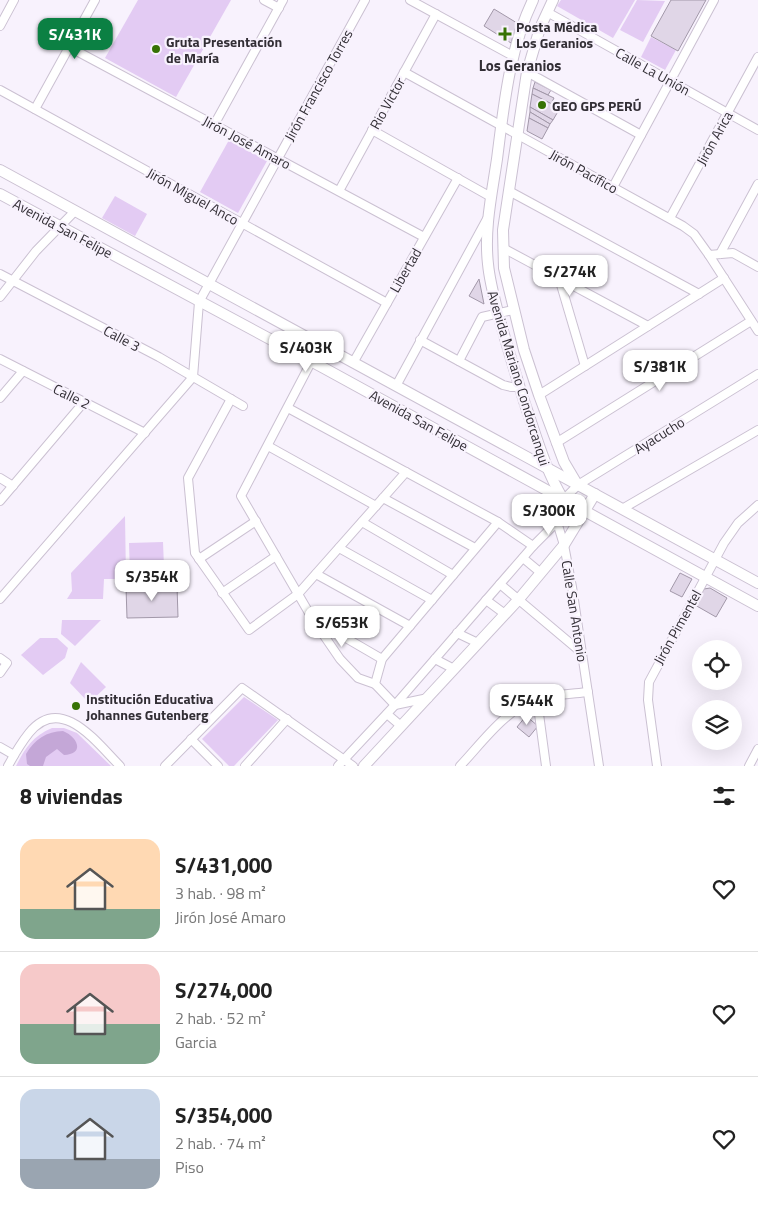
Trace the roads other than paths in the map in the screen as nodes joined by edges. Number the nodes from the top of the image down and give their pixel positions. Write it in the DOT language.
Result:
graph roads {
  1 [pos="14,0"];
  2 [pos="96,0"];
  3 [pos="264,0"];
  4 [pos="284,0"];
  5 [pos="365,0"];
  6 [pos="410,0"];
  7 [pos="533,0"];
  8 [pos="553,0"];
  9 [pos="714,0"];
  10 [pos="279,8"];
  11 [pos="547,12"];
  12 [pos="436,14"];
  13 [pos="0,26"];
  14 [pos="70,47"];
  15 [pos="512,56"];
  16 [pos="758,57"];
  17 [pos="404,72"];
  18 [pos="527,72"];
  19 [pos="670,81"];
  20 [pos="0,90"];
  21 [pos="35,109"];
  22 [pos="727,113"];
  23 [pos="214,125"];
  24 [pos="501,126"];
  25 [pos="372,130"];
  26 [pos="758,130"];
  27 [pos="517,134"];
  28 [pos="641,136"];
  29 [pos="278,159"];
  30 [pos="0,170"];
  31 [pos="458,178"];
  32 [pos="758,184"];
  33 [pos="613,187"];
  34 [pos="509,191"];
  35 [pos="339,192"];
  36 [pos="0,194"];
  37 [pos="755,196"];
  38 [pos="491,197"];
  39 [pos="75,211"];
  40 [pos="489,216"];
  41 [pos="670,218"];
  42 [pos="242,223"];
  43 [pos="60,226"];
  44 [pos="424,237"];
  45 [pos="503,248"];
  46 [pos="720,254"];
  47 [pos="709,255"];
  48 [pos="758,267"];
  49 [pos="0,274"];
  50 [pos="559,278"];
  51 [pos="724,278"];
  52 [pos="12,280"];
  53 [pos="209,284"];
  54 [pos="699,294"];
  55 [pos="0,297"];
  56 [pos="199,302"];
  57 [pos="387,303"];
  58 [pos="513,310"];
  59 [pos="498,314"];
  60 [pos="751,321"];
  61 [pos="648,326"];
  62 [pos="758,331"];
  63 [pos="420,340"];
  64 [pos="320,345"];
  65 [pos="0,359"];
  66 [pos="312,361"];
  67 [pos="459,361"];
  68 [pos="353,362"];
  69 [pos="585,366"];
  70 [pos="23,372"];
  71 [pos="758,374"];
  72 [pos="193,377"];
  73 [pos="396,386"];
  74 [pos="520,387"];
  75 [pos="539,395"];
  76 [pos="0,398"];
  77 [pos="231,399"];
  78 [pos="84,402"];
  79 [pos="243,406"];
  80 [pos="288,408"];
  81 [pos="758,430"];
  82 [pos="145,432"];
  83 [pos="556,443"];
  84 [pos="268,446"];
  85 [pos="547,468"];
  86 [pos="406,472"];
  87 [pos="0,478"];
  88 [pos="578,485"];
  89 [pos="12,486"];
  90 [pos="595,494"];
  91 [pos="384,498"];
  92 [pos="563,500"];
  93 [pos="0,501"];
  94 [pos="758,505"];
  95 [pos="376,506"];
  96 [pos="622,509"];
  97 [pos="586,512"];
  98 [pos="256,522"];
  99 [pos="362,522"];
  100 [pos="498,522"];
  101 [pos="557,522"];
  102 [pos="564,545"];
  103 [pos="533,546"];
  104 [pos="339,548"];
  105 [pos="475,548"];
  106 [pos="276,556"];
  107 [pos="523,558"];
  108 [pos="199,559"];
  109 [pos="714,559"];
  110 [pos="541,573"];
  111 [pos="316,574"];
  112 [pos="453,575"];
  113 [pos="704,577"];
  114 [pos="758,583"];
  115 [pos="500,584"];
  116 [pos="222,593"];
  117 [pos="298,594"];
  118 [pos="519,599"];
  119 [pos="0,600"];
  120 [pos="432,600"];
  121 [pos="486,600"];
  122 [pos="758,606"];
  123 [pos="505,614"];
  124 [pos="312,618"];
  125 [pos="410,626"];
  126 [pos="457,633"];
  127 [pos="478,643"];
  128 [pos="582,654"];
  129 [pos="0,658"];
  130 [pos="382,659"];
  131 [pos="435,659"];
  132 [pos="454,669"];
  133 [pos="0,673"];
  134 [pos="375,684"];
  135 [pos="588,692"];
  136 [pos="428,698"];
  137 [pos="537,699"];
  138 [pos="395,705"];
  139 [pos="387,714"];
  140 [pos="287,719"];
  141 [pos="401,726"];
  142 [pos="191,739"];
  143 [pos="0,747"];
  144 [pos="758,749"];
  145 [pos="14,755"];
  146 [pos="341,763"];
  147 [pos="8,766"];
  148 [pos="120,766"];
  149 [pos="165,766"];
  150 [pos="218,766"];
  151 [pos="245,766"];
  152 [pos="353,766"];
  153 [pos="364,766"];
  154 [pos="460,766"];
  155 [pos="546,766"];
  156 [pos="598,766"];
  157 [pos="657,766"];
  158 [pos="749,766"];
  1 -- 13 [label="street"];
  2 -- 14 [label="street"];
  3 -- 10 [label="street"];
  4 -- 10 [label="street"];
  5 -- 29 [label="street, Jirón Francisco Torres"];
  6 -- 12 [label="street"];
  7 -- 15 [label="main road, Avenida Mariano Condorcanqui"];
  8 -- 11 [label="main road, Avenida Mariano Condorcanqui"];
  9 -- 19 [label="street"];
  10 -- 23 [label="street"];
  11 -- 18 [label="main road, Avenida Mariano Condorcanqui"];
  11 -- 19 [label="street, Calle La Unión"];
  12 -- 15 [label="street"];
  12 -- 17 [label="street, Rio Victor"];
  14 -- 21 [label="street"];
  14 -- 23 [label="street, Jirón José Amaro"];
  15 -- 24 [label="main road, Avenida Mariano Condorcanqui"];
  16 -- 22 [label="street, Jirón Arica"];
  17 -- 24 [label="street, Jirón Pacífico"];
  17 -- 25 [label="street, Rio Victor"];
  18 -- 27 [label="main road, Avenida Mariano Condorcanqui"];
  18 -- 28 [label="street"];
  19 -- 22 [label="street, Calle La Unión"];
  19 -- 28 [label="street"];
  20 -- 21 [label="street, Jirón Miguel Anco"];
  21 -- 42 [label="street, Jirón Miguel Anco"];
  22 -- 26 [label="street, Calle La Unión"];
  22 -- 41 [label="street, Jirón Arica"];
  23 -- 29 [label="street, Jirón José Amaro"];
  24 -- 27 [label="street, Jirón Pacífico"];
  24 -- 38 [label="main road, Avenida Mariano Condorcanqui"];
  25 -- 31 [label="street"];
  25 -- 35 [label="street, Rio Victor"];
  27 -- 33 [label="street, Jirón Pacífico"];
  27 -- 34 [label="main road, Avenida Mariano Condorcanqui"];
  28 -- 33 [label="street"];
  29 -- 35 [label="street, Jirón José Amaro"];
  29 -- 42 [label="street, Jirón Francisco Torres"];
  30 -- 39 [label="main road, Avenida San Felipe"];
  31 -- 38 [label="street"];
  31 -- 44 [label="street, Libertad"];
  32 -- 37 [label="street"];
  33 -- 41 [label="street, Jirón Pacífico"];
  34 -- 45 [label="main road, Avenida Mariano Condorcanqui"];
  34 -- 54 [label="street"];
  35 -- 44 [label="street, Jirón José Amaro"];
  36 -- 43 [label="main road, Avenida San Felipe"];
  37 -- 46 [label="street"];
  38 -- 40 [label="main road, Avenida Mariano Condorcanqui"];
  39 -- 43 [label="street"];
  39 -- 53 [label="main road, Avenida San Felipe"];
  40 -- 59 [label="main road, Avenida Mariano Condorcanqui"];
  40 -- 63 [label="street"];
  41 -- 47 [label="street, Jirón Pacífico"];
  42 -- 53 [label="street, Jirón Francisco Torres"];
  42 -- 57 [label="street, Jirón Miguel Anco"];
  43 -- 52 [label="street"];
  43 -- 56 [label="main road, Avenida San Felipe"];
  44 -- 57 [label="street, Libertad"];
  45 -- 50 [label="street"];
  45 -- 58 [label="main road, Avenida Mariano Condorcanqui"];
  46 -- 47 [label="street"];
  46 -- 48 [label="street"];
  47 -- 51 [label="street, Jirón Pacífico"];
  49 -- 52 [label="street, Calle 3"];
  50 -- 61 [label="street"];
  50 -- 69 [label="street"];
  51 -- 54 [label="street"];
  51 -- 60 [label="street, Jirón Pacífico"];
  52 -- 55 [label="street"];
  52 -- 72 [label="street, Calle 3"];
  53 -- 56 [label="street, Jirón Francisco Torres"];
  53 -- 64 [label="main road, Avenida San Felipe"];
  54 -- 61 [label="street"];
  56 -- 66 [label="main road, Avenida San Felipe"];
  56 -- 72 [label="street"];
  57 -- 68 [label="street, Libertad"];
  58 -- 59 [label="street"];
  58 -- 75 [label="main road, Avenida Mariano Condorcanqui"];
  59 -- 67 [label="street"];
  59 -- 74 [label="main road, Avenida Mariano Condorcanqui"];
  60 -- 62 [label="street, Jirón Pacífico"];
  60 -- 83 [label="street"];
  61 -- 69 [label="street"];
  63 -- 67 [label="street"];
  63 -- 73 [label="street"];
  64 -- 66 [label="street"];
  64 -- 68 [label="main road, Avenida San Felipe"];
  65 -- 70 [label="street, Calle 2"];
  66 -- 80 [label="street"];
  66 -- 92 [label="main road, Avenida San Felipe"];
  67 -- 74 [label="street"];
  68 -- 73 [label="main road, Avenida San Felipe"];
  69 -- 75 [label="street"];
  70 -- 76 [label="street"];
  70 -- 78 [label="street, Calle 2"];
  71 -- 88 [label="street, Ayacucho"];
  72 -- 77 [label="street, Calle 3"];
  72 -- 82 [label="street"];
  73 -- 85 [label="main road, Avenida San Felipe"];
  74 -- 85 [label="main road, Avenida Mariano Condorcanqui"];
  75 -- 83 [label="main road, Avenida Mariano Condorcanqui"];
  77 -- 79 [label="street, Calle 3"];
  77 -- 108 [label="street"];
  78 -- 82 [label="street, Calle 2"];
  78 -- 89 [label="street"];
  80 -- 84 [label="street"];
  80 -- 86 [label="street"];
  81 -- 96 [label="street"];
  82 -- 119 [label="street"];
  83 -- 88 [label="main road, Avenida Mariano Condorcanqui"];
  84 -- 95 [label="street"];
  84 -- 98 [label="street"];
  85 -- 88 [label="main road, Avenida San Felipe"];
  85 -- 92 [label="main road, Avenida Mariano Condorcanqui"];
  86 -- 91 [label="street"];
  86 -- 100 [label="street"];
  87 -- 89 [label="street"];
  88 -- 90 [label="main road, Avenida San Felipe"];
  88 -- 92 [label="street, Ayacucho"];
  89 -- 93 [label="street"];
  90 -- 96 [label="main road, Avenida San Felipe"];
  90 -- 97 [label="main road"];
  91 -- 95 [label="street"];
  91 -- 105 [label="street"];
  92 -- 97 [label="main road, Avenida San Felipe"];
  92 -- 101 [label="street"];
  94 -- 109 [label="street, Jirón Pimentel"];
  95 -- 99 [label="street"];
  96 -- 109 [label="main road, Avenida San Felipe"];
  97 -- 102 [label="main road"];
  97 -- 113 [label="main road, Avenida San Felipe"];
  98 -- 106 [label="street"];
  98 -- 108 [label="street"];
  99 -- 104 [label="street"];
  99 -- 112 [label="street"];
  100 -- 103 [label="street"];
  100 -- 105 [label="street"];
  101 -- 102 [label="street"];
  101 -- 103 [label="street"];
  102 -- 110 [label="main road"];
  102 -- 128 [label="street, Calle San Antonio"];
  103 -- 107 [label="street"];
  104 -- 111 [label="street"];
  104 -- 120 [label="street"];
  105 -- 112 [label="street"];
  106 -- 116 [label="street"];
  106 -- 117 [label="street"];
  107 -- 110 [label="street"];
  107 -- 115 [label="street"];
  108 -- 116 [label="street"];
  109 -- 113 [label="street, Jirón Pimentel"];
  109 -- 114 [label="main road, Avenida San Felipe"];
  110 -- 118 [label="main road"];
  111 -- 117 [label="street"];
  111 -- 125 [label="street"];
  112 -- 120 [label="street"];
  113 -- 122 [label="main road, Avenida San Felipe"];
  113 -- 157 [label="street, Jirón Pimentel"];
  115 -- 118 [label="street"];
  115 -- 121 [label="street"];
  116 -- 117 [label="street"];
  117 -- 124 [label="street"];
  118 -- 123 [label="main road"];
  118 -- 128 [label="street"];
  120 -- 125 [label="street"];
  121 -- 123 [label="street"];
  121 -- 126 [label="street"];
  123 -- 127 [label="main road"];
  124 -- 130 [label="street"];
  124 -- 134 [label="street"];
  125 -- 130 [label="street"];
  126 -- 127 [label="street"];
  126 -- 131 [label="street"];
  127 -- 132 [label="main road"];
  128 -- 135 [label="street, Calle San Antonio"];
  129 -- 133 [label="street"];
  130 -- 134 [label="street"];
  131 -- 132 [label="street"];
  131 -- 138 [label="street"];
  132 -- 136 [label="main road"];
  134 -- 138 [label="street"];
  135 -- 137 [label="street"];
  135 -- 156 [label="street, Calle San Antonio"];
  136 -- 138 [label="street"];
  136 -- 141 [label="main road"];
  137 -- 154 [label="street"];
  137 -- 155 [label="street"];
  138 -- 139 [label="street"];
  139 -- 141 [label="street"];
  139 -- 146 [label="street"];
  140 -- 142 [label="street"];
  140 -- 146 [label="street"];
  140 -- 151 [label="street"];
  141 -- 153 [label="main road"];
  142 -- 149 [label="street"];
  142 -- 150 [label="street"];
  143 -- 145 [label="street"];
  144 -- 158 [label="street"];
  145 -- 147 [label="street"];
  145 -- 148 [label="street"];
  146 -- 152 [label="street"];
}
